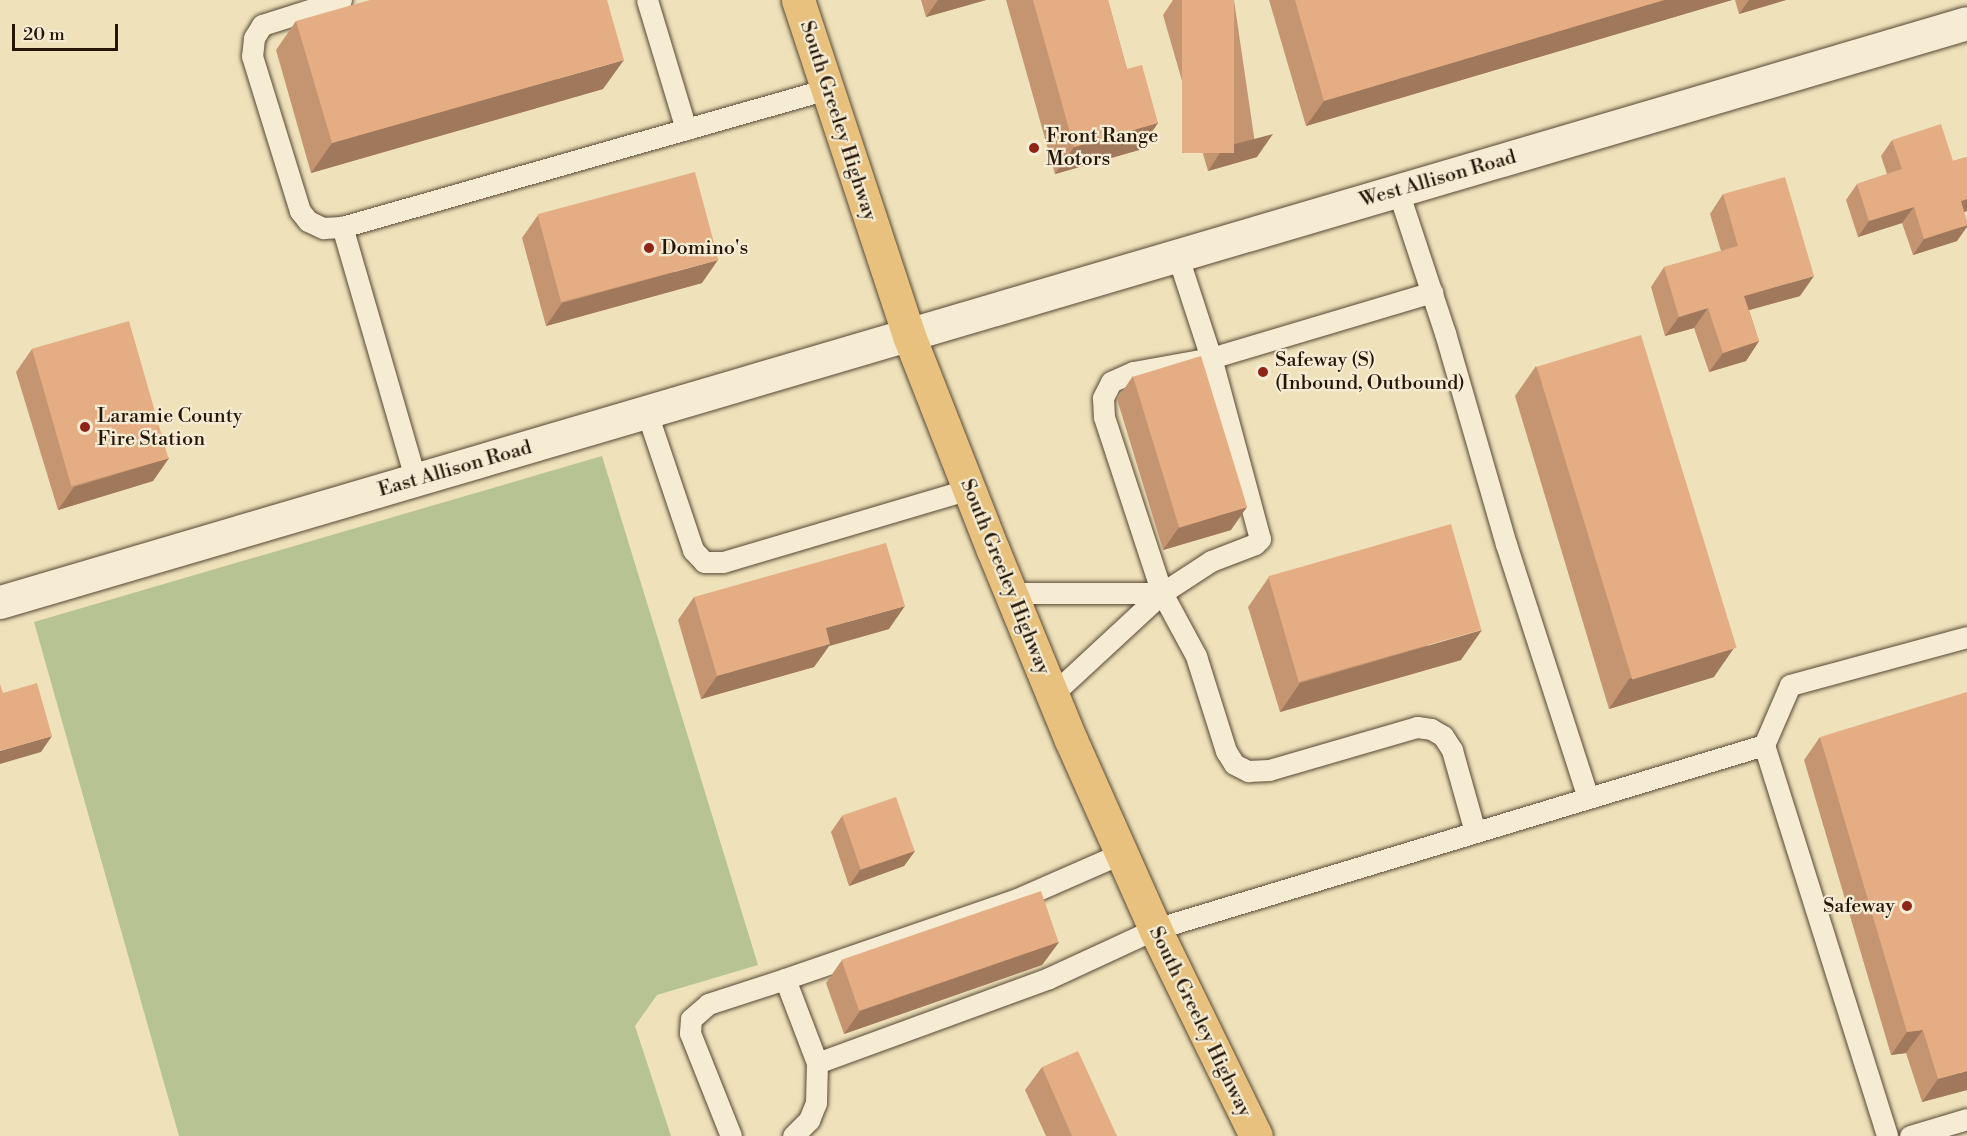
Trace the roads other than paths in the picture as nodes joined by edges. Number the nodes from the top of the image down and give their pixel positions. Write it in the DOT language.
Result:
graph roads {
  1 [pos="341,0"];
  2 [pos="647,0"];
  3 [pos="798,0"];
  4 [pos="1967,23"];
  5 [pos="827,89"];
  6 [pos="686,129"];
  7 [pos="1398,191"];
  8 [pos="342,227"];
  9 [pos="1178,256"];
  10 [pos="1432,292"];
  11 [pos="909,336"];
  12 [pos="1211,358"];
  13 [pos="647,413"];
  14 [pos="416,481"];
  15 [pos="969,489"];
  16 [pos="1011,593"];
  17 [pos="1162,593"];
  18 [pos="0,601"];
  19 [pos="1967,638"];
  20 [pos="1052,695"];
  21 [pos="1764,745"];
  22 [pos="1588,798"];
  23 [pos="1475,832"];
  24 [pos="1122,853"];
  25 [pos="1155,929"];
  26 [pos="785,980"];
  27 [pos="817,1063"];
  28 [pos="1967,1119"];
  29 [pos="731,1136"];
  30 [pos="793,1136"];
  31 [pos="1256,1136"];
  32 [pos="1887,1136"];
  33 [pos="1910,1136"];
  1 -- 8 [label="lane"];
  2 -- 6 [label="lane"];
  3 -- 5 [label="highway, South Greeley Highway"];
  4 -- 7 [label="street, West Allison Road"];
  5 -- 6 [label="lane"];
  5 -- 11 [label="highway, South Greeley Highway"];
  6 -- 8 [label="lane"];
  7 -- 9 [label="street, West Allison Road"];
  7 -- 10 [label="lane"];
  8 -- 14 [label="lane"];
  9 -- 11 [label="street, West Allison Road"];
  9 -- 12 [label="lane"];
  10 -- 12 [label="lane"];
  10 -- 22 [label="lane"];
  11 -- 13 [label="street, East Allison Road"];
  11 -- 15 [label="highway, South Greeley Highway"];
  12 -- 17 [label="lane"];
  12 -- 17 [label="lane"];
  13 -- 14 [label="street, East Allison Road"];
  13 -- 15 [label="lane"];
  14 -- 18 [label="street, East Allison Road"];
  15 -- 16 [label="highway, South Greeley Highway"];
  16 -- 17 [label="lane"];
  16 -- 20 [label="highway, South Greeley Highway"];
  17 -- 20 [label="lane"];
  17 -- 23 [label="lane"];
  19 -- 21 [label="lane"];
  20 -- 24 [label="highway, South Greeley Highway"];
  21 -- 22 [label="lane"];
  21 -- 32 [label="lane"];
  22 -- 23 [label="lane"];
  23 -- 25 [label="lane"];
  24 -- 25 [label="highway, South Greeley Highway"];
  24 -- 26 [label="lane"];
  25 -- 27 [label="lane"];
  25 -- 31 [label="highway, South Greeley Highway"];
  26 -- 27 [label="lane"];
  26 -- 29 [label="lane"];
  27 -- 30 [label="lane"];
  28 -- 33 [label="lane"];
}
